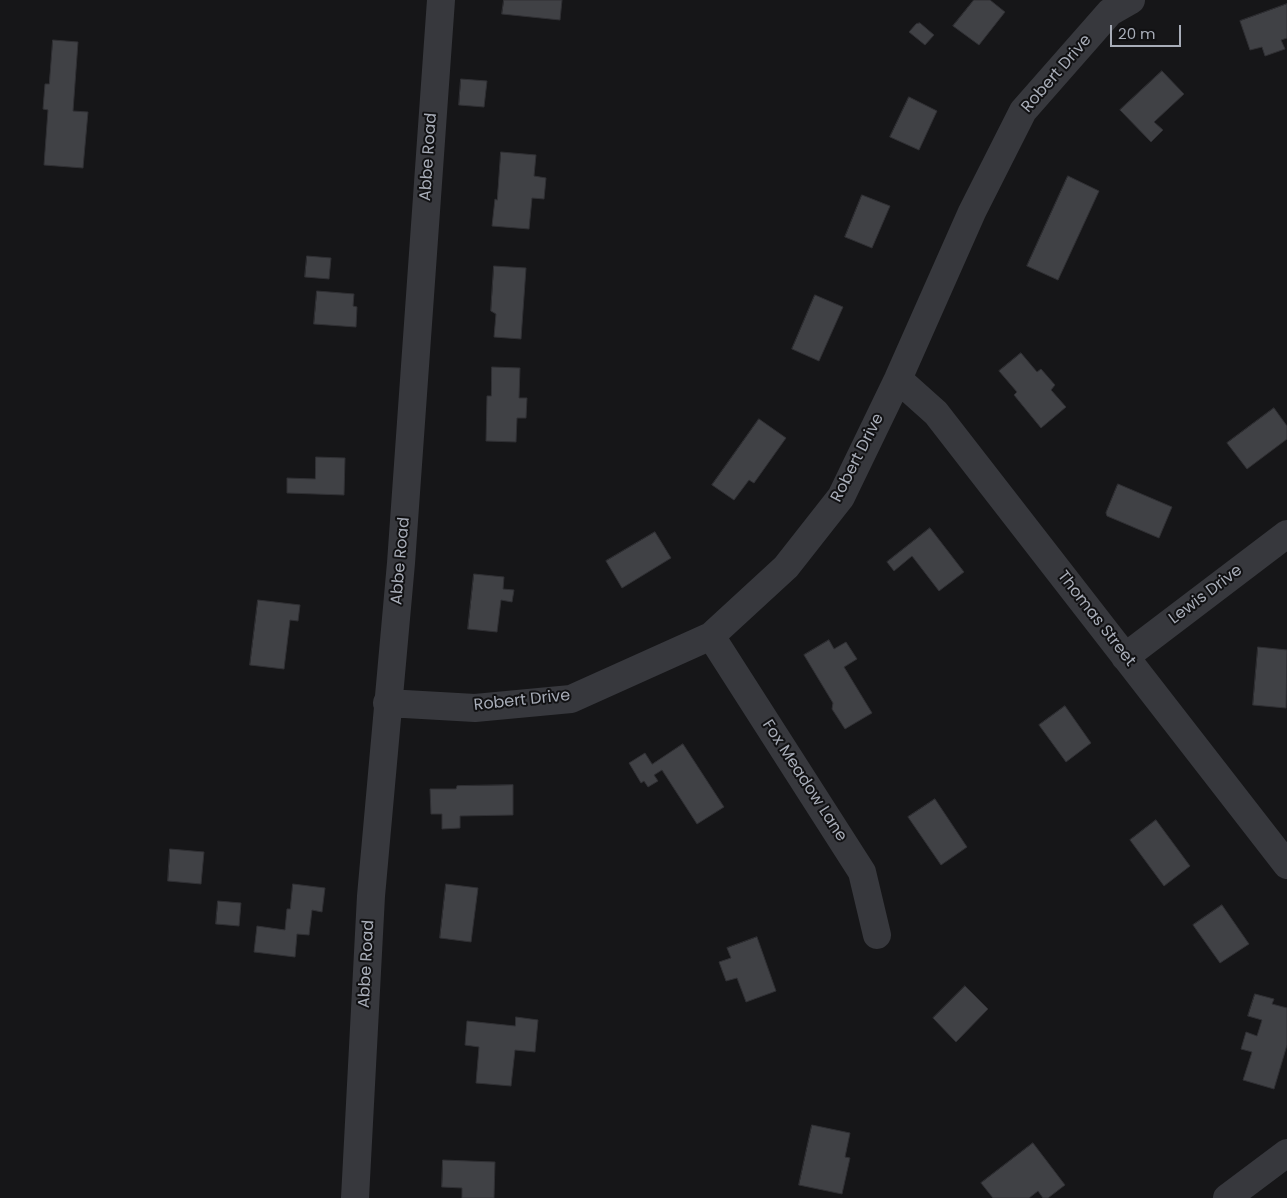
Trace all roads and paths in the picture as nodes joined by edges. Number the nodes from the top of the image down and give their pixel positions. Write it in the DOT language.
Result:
graph roads {
  1 [pos="441,0"];
  2 [pos="1131,0"];
  3 [pos="898,379"];
  4 [pos="1287,534"];
  5 [pos="711,636"];
  6 [pos="1125,657"];
  7 [pos="387,703"];
  8 [pos="1287,865"];
  9 [pos="877,935"];
  10 [pos="1287,1153"];
  11 [pos="355,1198"];
  12 [pos="1227,1198"];
  1 -- 7 [label="street, Abbe Road"];
  2 -- 3 [label="street, Robert Drive"];
  3 -- 5 [label="street, Robert Drive"];
  3 -- 6 [label="street, Thomas Street"];
  4 -- 6 [label="street, Lewis Drive"];
  5 -- 7 [label="street, Robert Drive"];
  5 -- 9 [label="street, Fox Meadow Lane"];
  6 -- 8 [label="street, Thomas Street"];
  7 -- 11 [label="street, Abbe Road"];
  10 -- 12 [label="street"];
}
